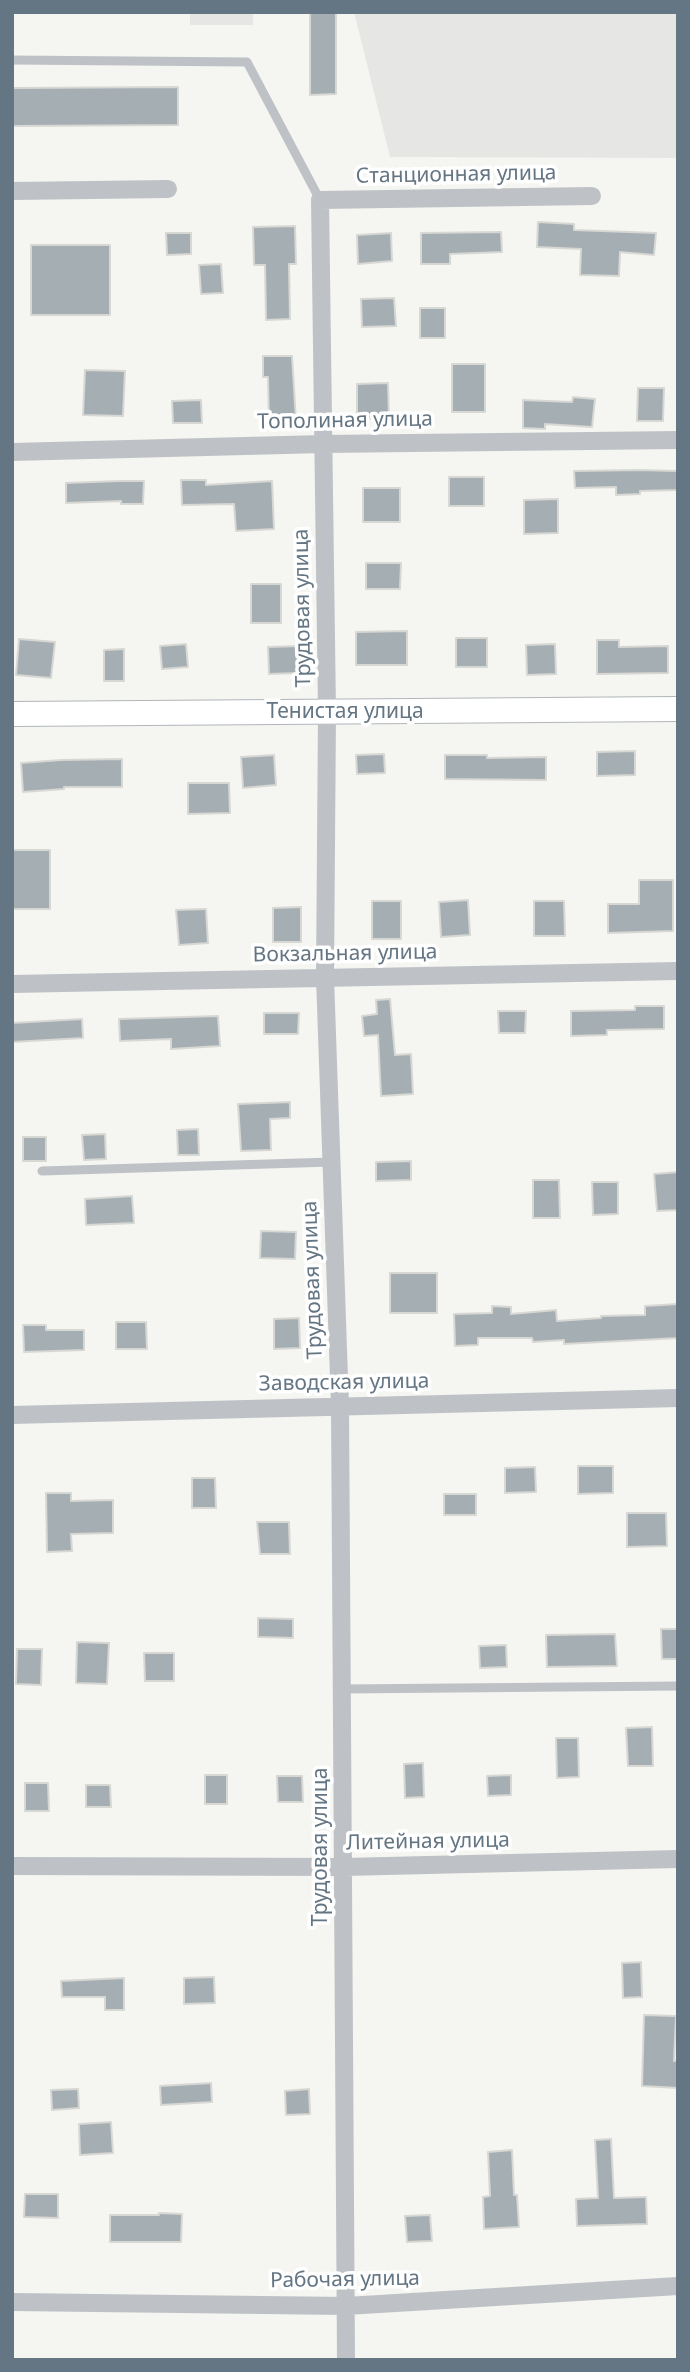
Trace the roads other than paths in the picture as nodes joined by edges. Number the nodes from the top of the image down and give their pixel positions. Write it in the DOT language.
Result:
graph roads {
  1 [pos="12,60"];
  2 [pos="168,189"];
  3 [pos="12,191"];
  4 [pos="592,196"];
  5 [pos="320,200"];
  6 [pos="678,440"];
  7 [pos="323,444"];
  8 [pos="12,452"];
  9 [pos="678,709"];
  10 [pos="327,712"];
  11 [pos="12,714"];
  12 [pos="678,971"];
  13 [pos="325,978"];
  14 [pos="12,984"];
  15 [pos="332,1162"];
  16 [pos="42,1171"];
  17 [pos="678,1398"];
  18 [pos="340,1406"];
  19 [pos="12,1415"];
  20 [pos="678,1686"];
  21 [pos="343,1689"];
  22 [pos="678,1859"];
  23 [pos="12,1866"];
  24 [pos="344,1867"];
  25 [pos="678,2286"];
  26 [pos="12,2302"];
  27 [pos="346,2306"];
  28 [pos="346,2360"];
  1 -- 5 [label="lane"];
  2 -- 3 [label="street"];
  4 -- 5 [label="street, Станционная улица"];
  5 -- 7 [label="street, Трудовая улица"];
  6 -- 7 [label="street, Тополиная улица"];
  7 -- 8 [label="street, Тополиная улица"];
  7 -- 10 [label="street, Трудовая улица"];
  9 -- 10 [label="street, Тенистая улица"];
  10 -- 11 [label="street, Тенистая улица"];
  10 -- 13 [label="street, Трудовая улица"];
  12 -- 13 [label="street, Вокзальная улица"];
  13 -- 14 [label="street, Вокзальная улица"];
  13 -- 15 [label="street, Трудовая улица"];
  15 -- 16 [label="lane"];
  15 -- 18 [label="street, Трудовая улица"];
  17 -- 18 [label="street, Заводская улица"];
  18 -- 19 [label="street, Заводская улица"];
  18 -- 21 [label="street, Трудовая улица"];
  20 -- 21 [label="lane"];
  21 -- 24 [label="street, Трудовая улица"];
  22 -- 24 [label="street, Литейная улица"];
  23 -- 24 [label="street, Литейная улица"];
  24 -- 27 [label="street, Трудовая улица"];
  25 -- 27 [label="street, Рабочая улица"];
  26 -- 27 [label="street, Рабочая улица"];
  27 -- 28 [label="street, Трудовая улица"];
}
